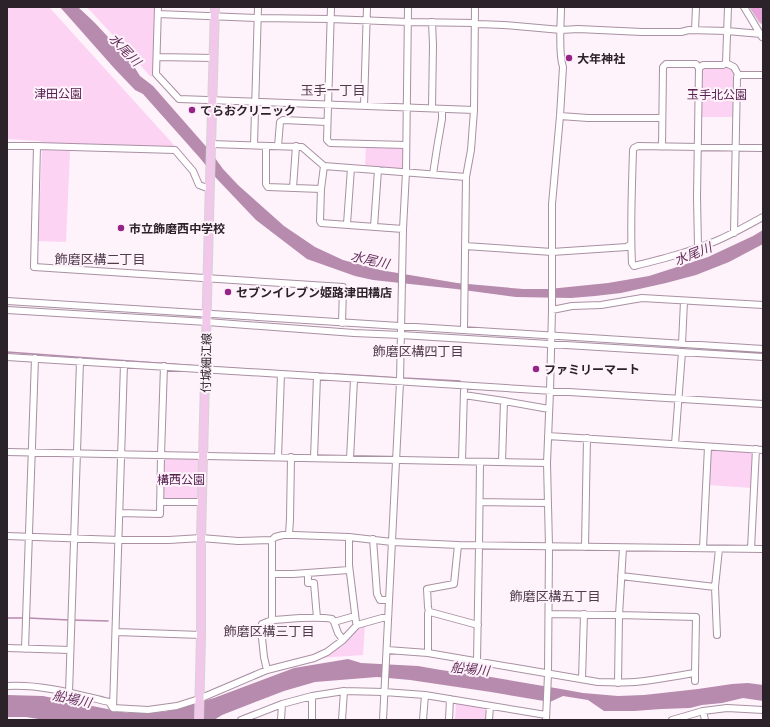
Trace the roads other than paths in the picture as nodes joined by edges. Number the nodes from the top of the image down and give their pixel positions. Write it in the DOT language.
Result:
graph roads {
  1 [pos="158,7"];
  2 [pos="185,7"];
  3 [pos="258,7"];
  4 [pos="331,7"];
  5 [pos="367,7"];
  6 [pos="408,7"];
  7 [pos="475,7"];
  8 [pos="561,7"];
  9 [pos="696,7"];
  10 [pos="728,7"];
  11 [pos="744,7"];
  12 [pos="755,7"];
  13 [pos="215,11"];
  14 [pos="158,14"];
  15 [pos="185,15"];
  16 [pos="258,18"];
  17 [pos="330,19"];
  18 [pos="763,19"];
  19 [pos="366,21"];
  20 [pos="408,22"];
  21 [pos="432,22"];
  22 [pos="475,23"];
  23 [pos="560,30"];
  24 [pos="695,30"];
  25 [pos="727,31"];
  26 [pos="762,36"];
  27 [pos="157,57"];
  28 [pos="214,58"];
  29 [pos="726,63"];
  30 [pos="699,68"];
  31 [pos="763,75"];
  32 [pos="739,76"];
  33 [pos="212,100"];
  34 [pos="256,102"];
  35 [pos="328,105"];
  36 [pos="364,106"];
  37 [pos="407,107"];
  38 [pos="432,108"];
  39 [pos="442,109"];
  40 [pos="474,110"];
  41 [pos="560,116"];
  42 [pos="662,118"];
  43 [pos="327,122"];
  44 [pos="212,144"];
  45 [pos="254,145"];
  46 [pos="406,145"];
  47 [pos="7,146"];
  48 [pos="37,146"];
  49 [pos="266,146"];
  50 [pos="278,146"];
  51 [pos="296,146"];
  52 [pos="662,147"];
  53 [pos="698,147"];
  54 [pos="736,148"];
  55 [pos="763,148"];
  56 [pos="324,166"];
  57 [pos="351,168"];
  58 [pos="378,170"];
  59 [pos="406,172"];
  60 [pos="433,174"];
  61 [pos="466,177"];
  62 [pos="210,185"];
  63 [pos="293,188"];
  64 [pos="321,189"];
  65 [pos="763,217"];
  66 [pos="347,224"];
  67 [pos="374,227"];
  68 [pos="403,229"];
  69 [pos="734,233"];
  70 [pos="631,244"];
  71 [pos="465,246"];
  72 [pos="698,247"];
  73 [pos="552,252"];
  74 [pos="208,278"];
  75 [pos="7,301"];
  76 [pos="684,301"];
  77 [pos="763,305"];
  78 [pos="7,310"];
  79 [pos="552,310"];
  80 [pos="207,318"];
  81 [pos="342,323"];
  82 [pos="401,326"];
  83 [pos="464,330"];
  84 [pos="400,335"];
  85 [pos="551,336"];
  86 [pos="551,344"];
  87 [pos="682,344"];
  88 [pos="763,349"];
  89 [pos="682,352"];
  90 [pos="7,357"];
  91 [pos="763,357"];
  92 [pos="35,358"];
  93 [pos="80,361"];
  94 [pos="124,364"];
  95 [pos="164,366"];
  96 [pos="206,369"];
  97 [pos="281,374"];
  98 [pos="317,376"];
  99 [pos="354,379"];
  100 [pos="400,382"];
  101 [pos="464,385"];
  102 [pos="550,391"];
  103 [pos="464,395"];
  104 [pos="679,399"];
  105 [pos="504,402"];
  106 [pos="763,404"];
  107 [pos="549,409"];
  108 [pos="548,436"];
  109 [pos="587,438"];
  110 [pos="675,444"];
  111 [pos="708,447"];
  112 [pos="756,449"];
  113 [pos="763,450"];
  114 [pos="7,452"];
  115 [pos="32,452"];
  116 [pos="77,453"];
  117 [pos="121,454"];
  118 [pos="161,455"];
  119 [pos="204,456"];
  120 [pos="278,457"];
  121 [pos="291,457"];
  122 [pos="314,458"];
  123 [pos="350,459"];
  124 [pos="396,460"];
  125 [pos="462,461"];
  126 [pos="480,462"];
  127 [pos="502,462"];
  128 [pos="547,463"];
  129 [pos="160,502"];
  130 [pos="202,502"];
  131 [pos="480,502"];
  132 [pos="548,503"];
  133 [pos="120,513"];
  134 [pos="289,535"];
  135 [pos="7,536"];
  136 [pos="29,537"];
  137 [pos="349,537"];
  138 [pos="201,538"];
  139 [pos="74,539"];
  140 [pos="119,540"];
  141 [pos="272,540"];
  142 [pos="373,540"];
  143 [pos="392,542"];
  144 [pos="458,545"];
  145 [pos="479,546"];
  146 [pos="550,546"];
  147 [pos="585,547"];
  148 [pos="622,548"];
  149 [pos="703,548"];
  150 [pos="719,549"];
  151 [pos="751,549"];
  152 [pos="763,549"];
  153 [pos="349,570"];
  154 [pos="308,573"];
  155 [pos="273,574"];
  156 [pos="621,576"];
  157 [pos="715,587"];
  158 [pos="389,600"];
  159 [pos="429,612"];
  160 [pos="549,614"];
  161 [pos="584,614"];
  162 [pos="618,614"];
  163 [pos="355,616"];
  164 [pos="316,618"];
  165 [pos="388,618"];
  166 [pos="272,620"];
  167 [pos="334,622"];
  168 [pos="357,624"];
  169 [pos="478,625"];
  170 [pos="116,632"];
  171 [pos="201,635"];
  172 [pos="717,635"];
  173 [pos="344,640"];
  174 [pos="7,648"];
  175 [pos="25,649"];
  176 [pos="70,650"];
  177 [pos="387,650"];
  178 [pos="428,653"];
  179 [pos="477,661"];
  180 [pos="267,670"];
  181 [pos="695,673"];
  182 [pos="548,674"];
  183 [pos="582,679"];
  184 [pos="695,681"];
  185 [pos="618,683"];
  186 [pos="7,686"];
  187 [pos="344,691"];
  188 [pos="384,692"];
  189 [pos="69,693"];
  190 [pos="425,695"];
  191 [pos="312,696"];
  192 [pos="450,699"];
  193 [pos="199,700"];
  194 [pos="282,704"];
  195 [pos="490,706"];
  196 [pos="113,708"];
  197 [pos="763,710"];
  198 [pos="703,711"];
  199 [pos="546,715"];
  200 [pos="244,719"];
  201 [pos="199,720"];
  202 [pos="281,720"];
  203 [pos="312,720"];
  204 [pos="342,720"];
  205 [pos="383,720"];
  206 [pos="424,720"];
  207 [pos="449,720"];
  208 [pos="489,720"];
  209 [pos="672,720"];
  210 [pos="705,720"];
  1 -- 14 [label="street"];
  2 -- 15 [label="street"];
  3 -- 16 [label="street"];
  4 -- 17 [label="street"];
  5 -- 19 [label="street"];
  6 -- 20 [label="street"];
  7 -- 22 [label="street"];
  8 -- 23 [label="street"];
  9 -- 24 [label="street"];
  10 -- 25 [label="street"];
  11 -- 26 [label="street"];
  12 -- 18 [label="highway"];
  13 -- 15 [label="street"];
  13 -- 16 [label="street"];
  13 -- 28 [label="main road, 付城細江線"];
  14 -- 15 [label="street"];
  14 -- 27 [label="street"];
  16 -- 17 [label="street"];
  16 -- 34 [label="street"];
  17 -- 19 [label="street"];
  17 -- 35 [label="street"];
  19 -- 20 [label="street"];
  19 -- 36 [label="street"];
  20 -- 21 [label="street"];
  20 -- 37 [label="street"];
  21 -- 22 [label="street"];
  21 -- 38 [label="street"];
  22 -- 23 [label="street"];
  22 -- 40 [label="street"];
  23 -- 24 [label="street"];
  23 -- 41 [label="street"];
  24 -- 25 [label="street"];
  25 -- 26 [label="street"];
  25 -- 29 [label="street"];
  27 -- 28 [label="street"];
  27 -- 33 [label="street"];
  28 -- 33 [label="main road, 付城細江線"];
  29 -- 30 [label="street"];
  29 -- 32 [label="street"];
  30 -- 42 [label="street"];
  30 -- 53 [label="street"];
  31 -- 32 [label="street"];
  32 -- 54 [label="street"];
  33 -- 34 [label="street"];
  33 -- 44 [label="main road, 付城細江線"];
  34 -- 35 [label="street"];
  34 -- 45 [label="street"];
  35 -- 36 [label="street"];
  35 -- 43 [label="street"];
  36 -- 37 [label="street"];
  37 -- 38 [label="street"];
  37 -- 46 [label="street"];
  38 -- 39 [label="street"];
  39 -- 40 [label="street"];
  39 -- 60 [label="street"];
  40 -- 61 [label="street"];
  41 -- 42 [label="street"];
  41 -- 73 [label="street"];
  42 -- 52 [label="street"];
  43 -- 46 [label="street"];
  43 -- 50 [label="street"];
  44 -- 45 [label="street"];
  44 -- 62 [label="main road, 付城細江線"];
  45 -- 49 [label="street"];
  46 -- 59 [label="street"];
  47 -- 48 [label="street"];
  48 -- 62 [label="street"];
  48 -- 74 [label="street"];
  49 -- 50 [label="street"];
  49 -- 63 [label="street"];
  50 -- 51 [label="street"];
  51 -- 56 [label="street"];
  51 -- 63 [label="street"];
  52 -- 53 [label="street"];
  52 -- 70 [label="street"];
  53 -- 54 [label="street"];
  53 -- 72 [label="street"];
  54 -- 55 [label="street"];
  54 -- 69 [label="street"];
  56 -- 57 [label="street"];
  56 -- 64 [label="street"];
  57 -- 58 [label="street"];
  57 -- 66 [label="street"];
  58 -- 59 [label="street"];
  58 -- 67 [label="street"];
  59 -- 60 [label="street"];
  59 -- 68 [label="street"];
  60 -- 61 [label="street"];
  61 -- 71 [label="street"];
  62 -- 74 [label="main road, 付城細江線"];
  63 -- 64 [label="street"];
  64 -- 66 [label="street"];
  65 -- 69 [label="street"];
  66 -- 67 [label="street"];
  67 -- 68 [label="street"];
  68 -- 82 [label="street"];
  69 -- 72 [label="street"];
  70 -- 72 [label="street"];
  70 -- 73 [label="street"];
  71 -- 73 [label="street"];
  71 -- 83 [label="street"];
  73 -- 79 [label="street"];
  74 -- 80 [label="main road, 付城細江線"];
  74 -- 81 [label="street"];
  75 -- 80 [label="street"];
  76 -- 77 [label="street"];
  76 -- 79 [label="street"];
  76 -- 87 [label="street"];
  78 -- 80 [label="street"];
  79 -- 85 [label="street"];
  80 -- 81 [label="street"];
  80 -- 84 [label="street"];
  80 -- 96 [label="main road, 付城細江線"];
  81 -- 82 [label="street"];
  82 -- 83 [label="street"];
  82 -- 84 [label="street"];
  83 -- 85 [label="street"];
  84 -- 86 [label="street"];
  84 -- 100 [label="street"];
  85 -- 86 [label="street"];
  85 -- 87 [label="street"];
  86 -- 89 [label="street"];
  86 -- 102 [label="street"];
  87 -- 88 [label="street"];
  89 -- 91 [label="street"];
  89 -- 104 [label="street"];
  90 -- 92 [label="street"];
  92 -- 93 [label="street"];
  92 -- 115 [label="street"];
  93 -- 94 [label="street"];
  93 -- 116 [label="street"];
  94 -- 95 [label="street"];
  94 -- 117 [label="street"];
  95 -- 96 [label="street"];
  95 -- 118 [label="street"];
  96 -- 97 [label="street"];
  96 -- 119 [label="main road, 付城細江線"];
  97 -- 98 [label="street"];
  97 -- 120 [label="street"];
  98 -- 99 [label="street"];
  98 -- 122 [label="street"];
  99 -- 100 [label="street"];
  99 -- 123 [label="street"];
  100 -- 101 [label="street"];
  100 -- 124 [label="street"];
  101 -- 102 [label="street"];
  101 -- 103 [label="street"];
  102 -- 104 [label="street"];
  102 -- 107 [label="street"];
  103 -- 105 [label="street"];
  103 -- 125 [label="street"];
  104 -- 106 [label="street"];
  104 -- 110 [label="street"];
  105 -- 107 [label="street"];
  105 -- 127 [label="street"];
  107 -- 108 [label="street"];
  108 -- 109 [label="street"];
  108 -- 128 [label="street"];
  109 -- 110 [label="street"];
  109 -- 147 [label="street"];
  110 -- 111 [label="street"];
  111 -- 112 [label="street"];
  111 -- 149 [label="street"];
  112 -- 113 [label="street"];
  112 -- 151 [label="street"];
  114 -- 115 [label="street"];
  115 -- 116 [label="street"];
  115 -- 136 [label="street"];
  116 -- 117 [label="street"];
  116 -- 139 [label="street"];
  117 -- 118 [label="street"];
  117 -- 133 [label="street"];
  118 -- 119 [label="street"];
  118 -- 129 [label="street"];
  119 -- 120 [label="street"];
  119 -- 130 [label="main road, 付城細江線"];
  120 -- 121 [label="street"];
  121 -- 122 [label="street"];
  121 -- 134 [label="street"];
  122 -- 123 [label="street"];
  123 -- 124 [label="street"];
  124 -- 125 [label="street"];
  124 -- 143 [label="street"];
  125 -- 126 [label="street"];
  126 -- 127 [label="street"];
  126 -- 131 [label="street"];
  127 -- 128 [label="street"];
  128 -- 132 [label="street"];
  129 -- 130 [label="street"];
  129 -- 133 [label="street"];
  130 -- 138 [label="main road, 付城細江線"];
  131 -- 132 [label="street"];
  131 -- 145 [label="street"];
  132 -- 146 [label="street"];
  133 -- 140 [label="street"];
  134 -- 137 [label="street"];
  134 -- 141 [label="street"];
  135 -- 136 [label="street"];
  136 -- 139 [label="street"];
  136 -- 175 [label="street"];
  137 -- 142 [label="street"];
  137 -- 153 [label="street"];
  138 -- 140 [label="street"];
  138 -- 141 [label="street"];
  138 -- 171 [label="main road, 付城細江線"];
  139 -- 140 [label="street"];
  139 -- 176 [label="street"];
  140 -- 170 [label="street"];
  141 -- 155 [label="street"];
  142 -- 143 [label="street"];
  142 -- 158 [label="street"];
  143 -- 144 [label="street"];
  143 -- 158 [label="street"];
  144 -- 145 [label="street"];
  144 -- 159 [label="street"];
  145 -- 146 [label="street"];
  145 -- 169 [label="street"];
  146 -- 147 [label="street"];
  146 -- 160 [label="street"];
  147 -- 148 [label="street"];
  148 -- 149 [label="street"];
  148 -- 156 [label="street"];
  149 -- 150 [label="street"];
  150 -- 151 [label="street"];
  150 -- 157 [label="street"];
  151 -- 152 [label="street"];
  153 -- 154 [label="street"];
  153 -- 163 [label="street"];
  154 -- 155 [label="street"];
  154 -- 164 [label="street"];
  155 -- 166 [label="street"];
  156 -- 157 [label="street"];
  156 -- 162 [label="street"];
  157 -- 172 [label="street"];
  158 -- 165 [label="street"];
  159 -- 169 [label="street"];
  159 -- 178 [label="street"];
  160 -- 161 [label="street"];
  160 -- 182 [label="street"];
  161 -- 162 [label="street"];
  161 -- 183 [label="street"];
  162 -- 181 [label="street"];
  162 -- 185 [label="street"];
  163 -- 167 [label="street"];
  163 -- 168 [label="street"];
  164 -- 166 [label="street"];
  164 -- 167 [label="street"];
  165 -- 168 [label="street"];
  165 -- 177 [label="street"];
  166 -- 180 [label="street"];
  167 -- 173 [label="street"];
  168 -- 173 [label="street"];
  169 -- 179 [label="street"];
  170 -- 171 [label="street"];
  170 -- 196 [label="street"];
  171 -- 193 [label="main road, 付城細江線"];
  173 -- 180 [label="street"];
  174 -- 175 [label="street"];
  175 -- 176 [label="street"];
  176 -- 189 [label="street"];
  177 -- 178 [label="street"];
  177 -- 188 [label="street"];
  178 -- 179 [label="street"];
  179 -- 182 [label="street"];
  180 -- 193 [label="street"];
  181 -- 184 [label="street"];
  181 -- 185 [label="street"];
  182 -- 183 [label="street"];
  182 -- 199 [label="street"];
  183 -- 185 [label="street"];
  186 -- 189 [label="street"];
  187 -- 188 [label="street"];
  187 -- 191 [label="street"];
  187 -- 204 [label="street"];
  188 -- 190 [label="street"];
  188 -- 205 [label="street"];
  189 -- 196 [label="street"];
  190 -- 192 [label="street"];
  190 -- 206 [label="street"];
  191 -- 194 [label="street"];
  191 -- 203 [label="street"];
  192 -- 195 [label="street"];
  192 -- 207 [label="street"];
  193 -- 196 [label="street"];
  193 -- 201 [label="main road, 付城細江線"];
  194 -- 200 [label="street"];
  194 -- 202 [label="street"];
  195 -- 199 [label="street"];
  195 -- 208 [label="street"];
  197 -- 198 [label="street"];
  198 -- 209 [label="street"];
  198 -- 210 [label="street"];
}
